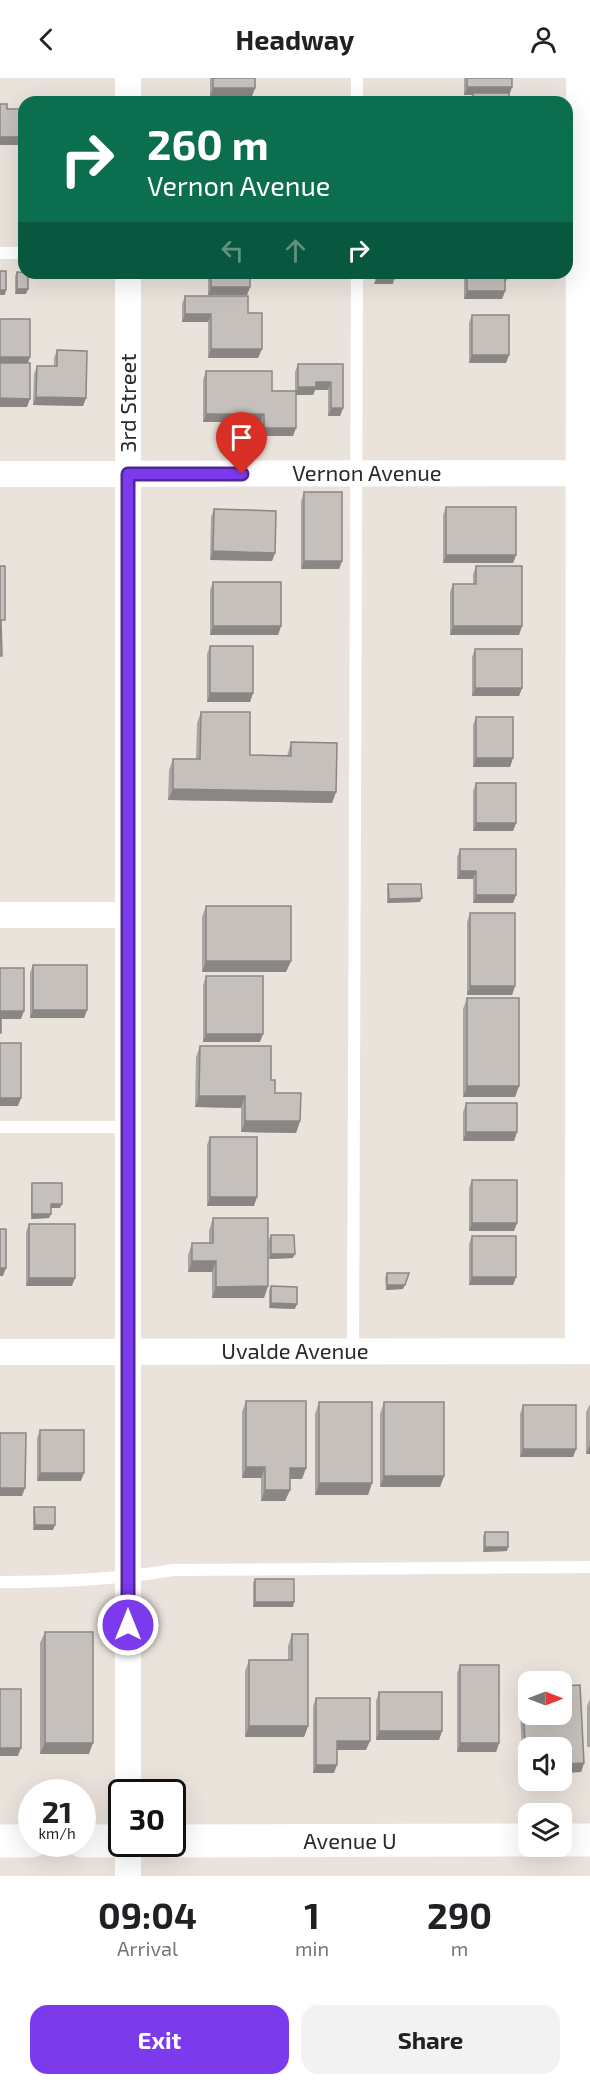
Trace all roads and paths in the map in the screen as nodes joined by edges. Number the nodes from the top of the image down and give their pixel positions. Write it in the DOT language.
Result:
graph roads {
  1 [pos="128,78"];
  2 [pos="357,78"];
  3 [pos="579,78"];
  4 [pos="128,96"];
  5 [pos="357,96"];
  6 [pos="0,253"];
  7 [pos="18,253"];
  8 [pos="128,279"];
  9 [pos="357,279"];
  10 [pos="357,473"];
  11 [pos="584,473"];
  12 [pos="0,474"];
  13 [pos="128,474"];
  14 [pos="0,915"];
  15 [pos="128,915"];
  16 [pos="128,1126"];
  17 [pos="0,1127"];
  18 [pos="584,1351"];
  19 [pos="0,1352"];
  20 [pos="128,1352"];
  21 [pos="353,1352"];
  22 [pos="590,1567"];
  23 [pos="128,1578"];
  24 [pos="0,1582"];
  25 [pos="128,1779"];
  26 [pos="518,1840"];
  27 [pos="572,1840"];
  28 [pos="590,1840"];
  29 [pos="0,1841"];
  30 [pos="18,1841"];
  31 [pos="186,1841"];
  32 [pos="128,1857"];
  33 [pos="128,1876"];
  1 -- 4 [label="street"];
  2 -- 5 [label="lane"];
  3 -- 11 [label="street"];
  6 -- 7 [label="lane"];
  8 -- 13 [label="street, 3rd Street"];
  9 -- 10 [label="lane"];
  10 -- 11 [label="street, Vernon Avenue"];
  10 -- 13 [label="street, Vernon Avenue"];
  10 -- 21 [label="lane"];
  11 -- 18 [label="street"];
  12 -- 13 [label="street, Vernon Avenue"];
  13 -- 15 [label="street, 3rd Street"];
  14 -- 15 [label="street"];
  15 -- 16 [label="street, 3rd Street"];
  16 -- 17 [label="lane"];
  16 -- 20 [label="street, 3rd Street"];
  18 -- 21 [label="street, Uvalde Avenue"];
  19 -- 20 [label="street, Uvalde Avenue"];
  20 -- 21 [label="street, Uvalde Avenue"];
  20 -- 23 [label="street, 3rd Street"];
  22 -- 23 [label="lane"];
  23 -- 24 [label="lane"];
  23 -- 25 [label="street, 3rd Street"];
  26 -- 31 [label="street, Avenue U"];
  27 -- 28 [label="street"];
  29 -- 30 [label="street"];
  32 -- 33 [label="street"];
}
